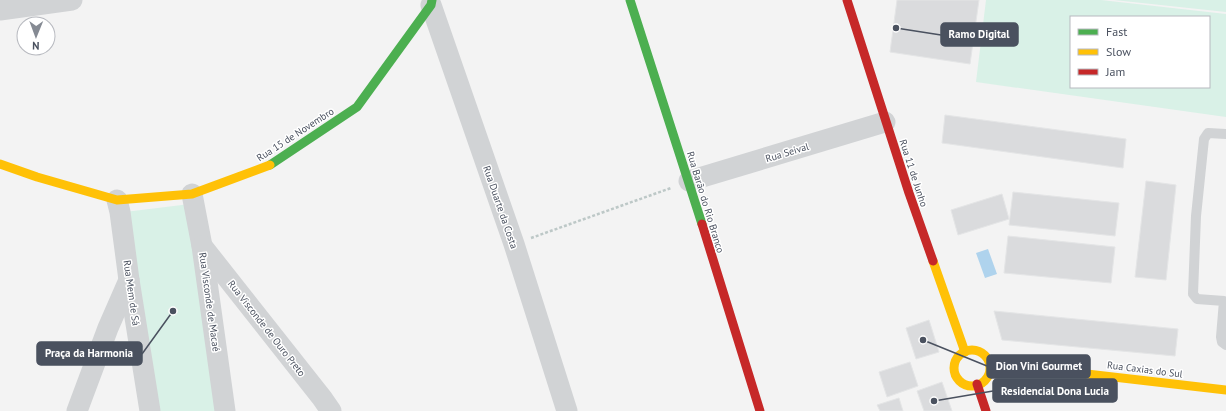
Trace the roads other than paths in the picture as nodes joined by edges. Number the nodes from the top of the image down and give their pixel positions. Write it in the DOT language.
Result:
graph roads {
  1 [pos="72,0"];
  2 [pos="630,0"];
  3 [pos="847,0"];
  4 [pos="431,2"];
  5 [pos="0,10"];
  6 [pos="886,122"];
  7 [pos="1226,134"];
  8 [pos="0,164"];
  9 [pos="689,181"];
  10 [pos="192,194"];
  11 [pos="117,200"];
  12 [pos="202,246"];
  13 [pos="129,280"];
  14 [pos="1226,345"];
  15 [pos="965,352"];
  16 [pos="990,365"];
  17 [pos="978,384"];
  18 [pos="1226,390"];
  19 [pos="76,411"];
  20 [pos="150,411"];
  21 [pos="225,411"];
  22 [pos="331,411"];
  23 [pos="567,411"];
  24 [pos="760,411"];
  25 [pos="986,411"];
  1 -- 5 [label="street"];
  2 -- 9 [label="street, Rua Barão do Rio Branco"];
  3 -- 6 [label="street, Rua 11 de Junho"];
  4 -- 10 [label="street, Rua 15 de Novembro"];
  4 -- 23 [label="street, Rua Duarte da Costa"];
  6 -- 9 [label="street, Rua Seival"];
  6 -- 15 [label="street, Rua 11 de Junho"];
  7 -- 14 [label="lane"];
  8 -- 11 [label="street, Rua 15 de Novembro"];
  9 -- 24 [label="street, Rua Barão do Rio Branco"];
  10 -- 11 [label="street, Rua 15 de Novembro"];
  10 -- 12 [label="street, Rua Visconde de Macaé"];
  11 -- 13 [label="street, Rua Mem de Sá"];
  12 -- 21 [label="street, Rua Visconde de Macaé"];
  12 -- 22 [label="street, Rua Visconde de Ouro Preto"];
  13 -- 19 [label="street"];
  13 -- 20 [label="street, Rua Mem de Sá"];
  15 -- 16 [label="street"];
  15 -- 17 [label="street"];
  16 -- 17 [label="street"];
  16 -- 18 [label="street, Rua Caxias do Sul"];
  17 -- 25 [label="street"];
}
